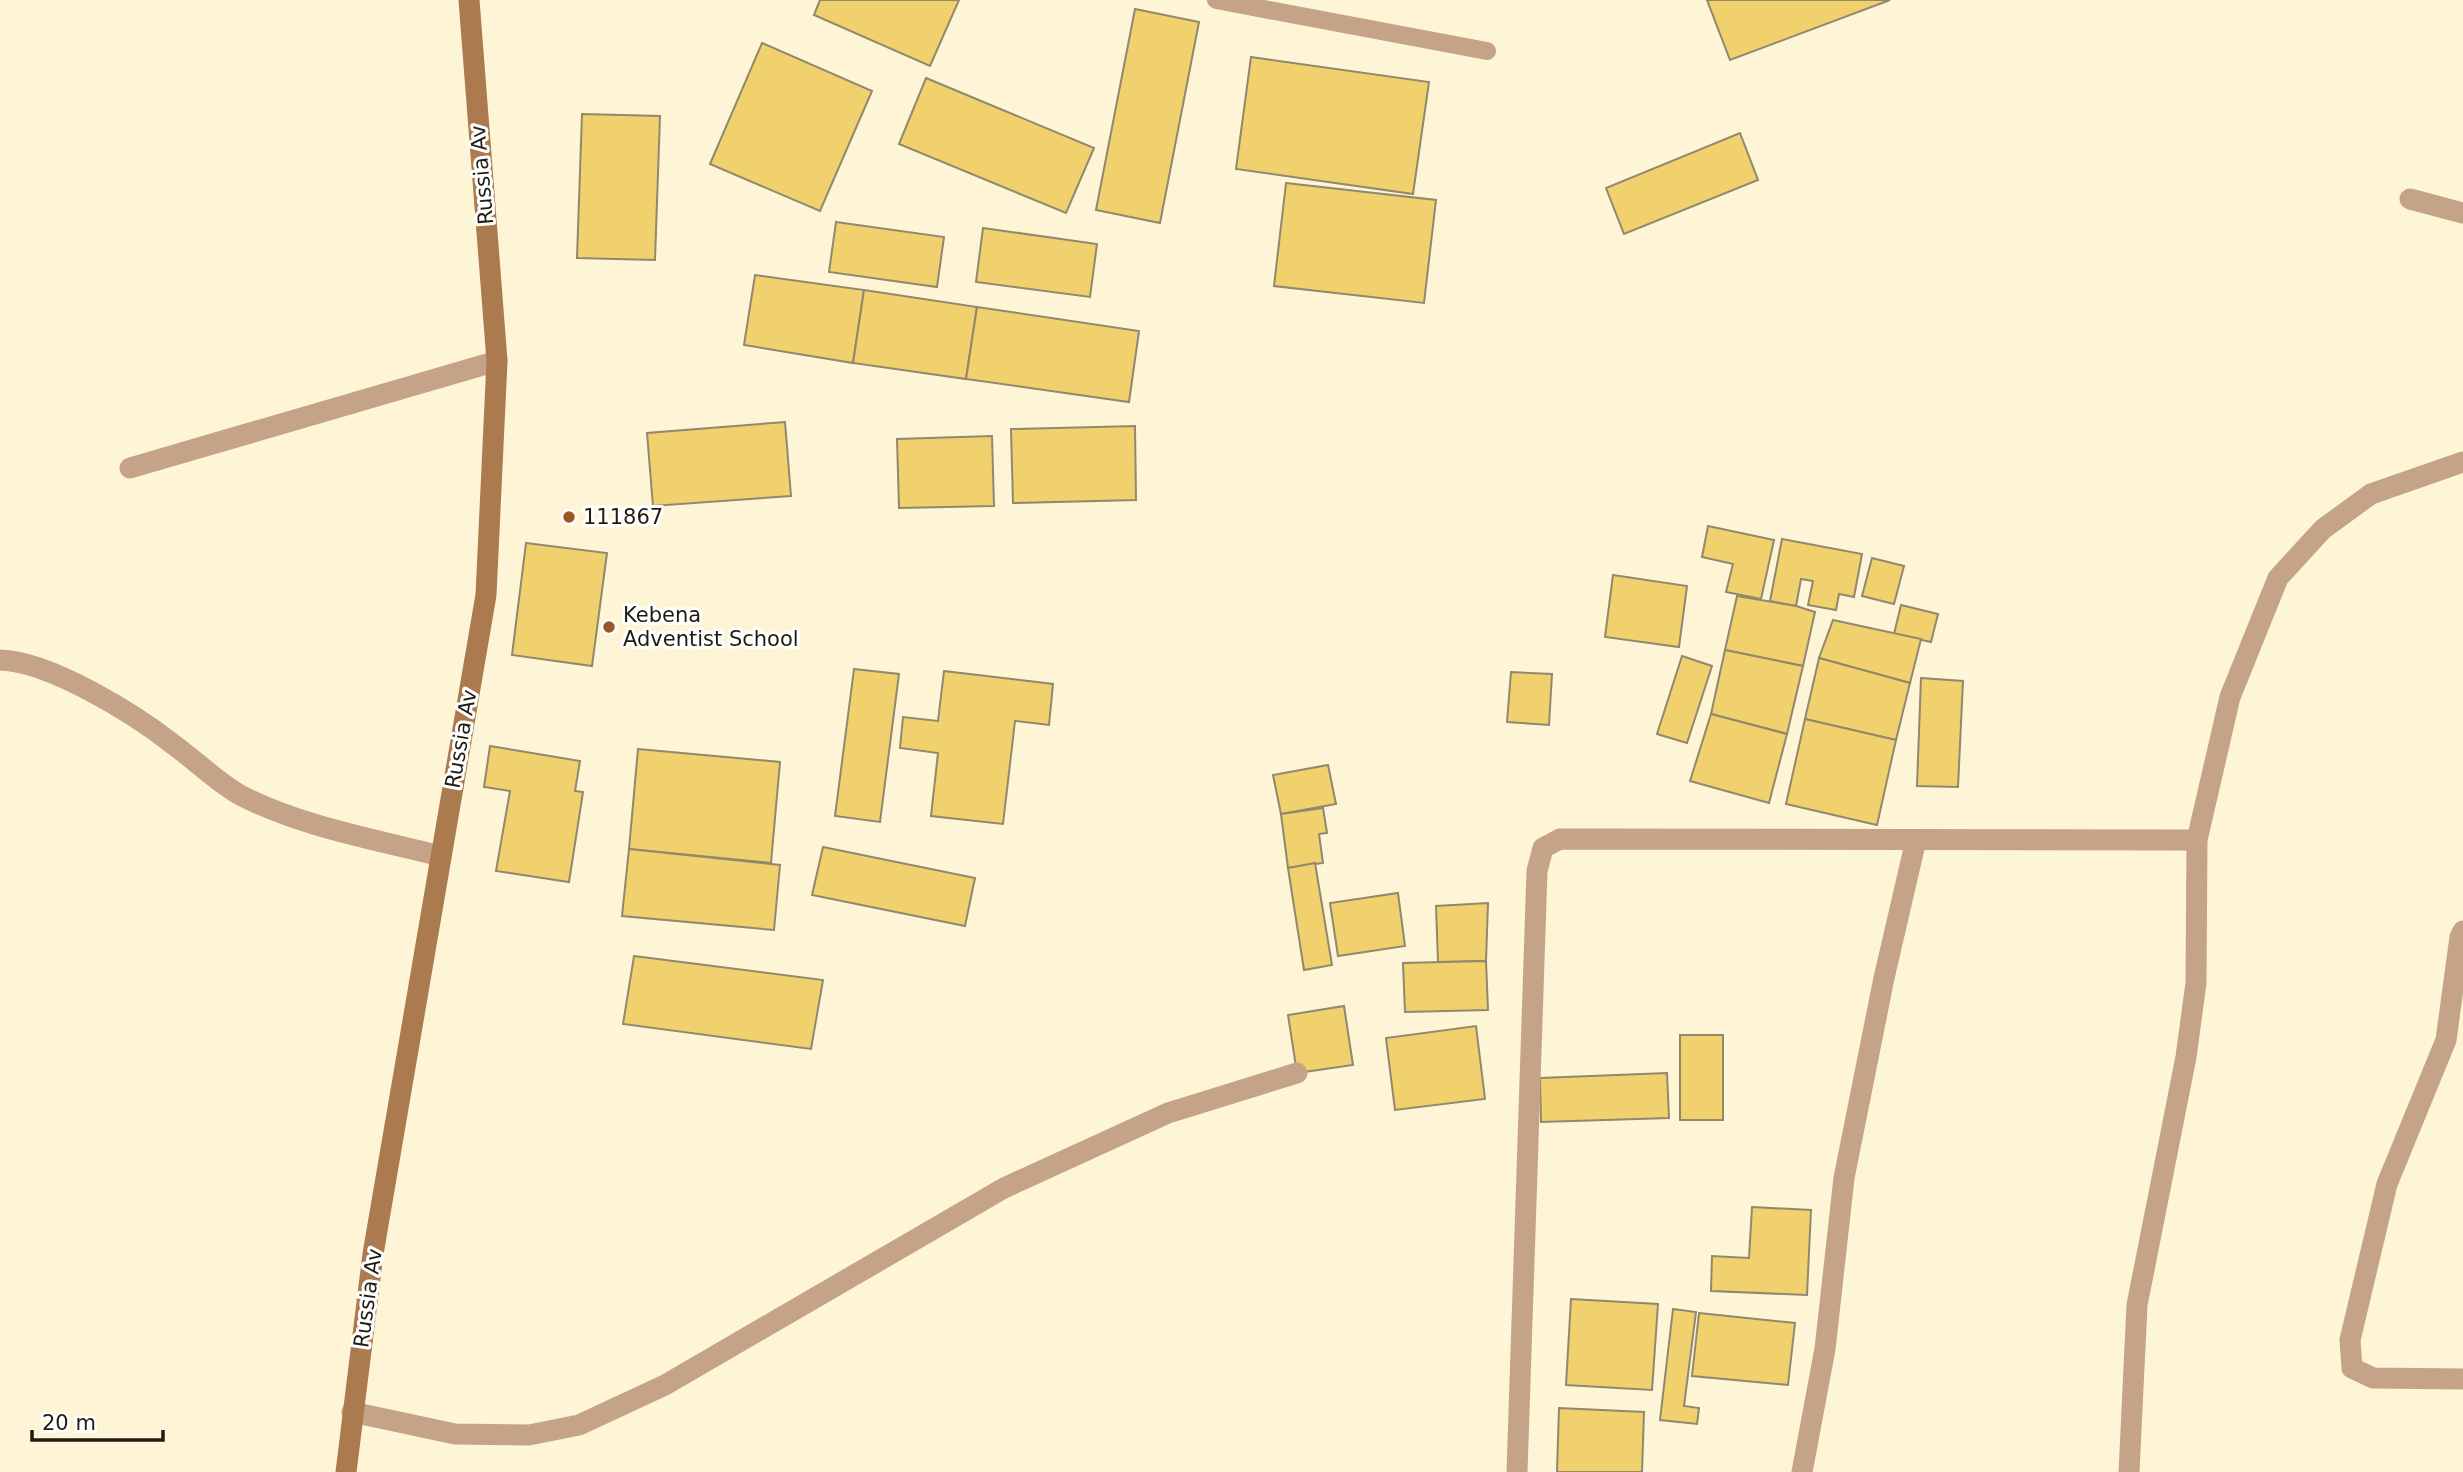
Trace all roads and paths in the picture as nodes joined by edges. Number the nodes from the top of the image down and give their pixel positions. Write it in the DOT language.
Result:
graph roads {
  1 [pos="469,0"];
  2 [pos="1216,0"];
  3 [pos="1486,51"];
  4 [pos="2410,199"];
  5 [pos="2463,213"];
  6 [pos="497,361"];
  7 [pos="2463,462"];
  8 [pos="130,468"];
  9 [pos="0,660"];
  10 [pos="1916,840"];
  11 [pos="2197,840"];
  12 [pos="440,856"];
  13 [pos="2463,931"];
  14 [pos="1297,1073"];
  15 [pos="2463,1379"];
  16 [pos="352,1412"];
  17 [pos="346,1472"];
  18 [pos="1517,1472"];
  19 [pos="1802,1472"];
  20 [pos="2129,1472"];
  1 -- 6 [label="main road, Russia Av"];
  2 -- 3 [label="lane"];
  4 -- 5 [label="street"];
  6 -- 8 [label="street"];
  6 -- 12 [label="main road, Russia Av"];
  7 -- 11 [label="street"];
  9 -- 12 [label="street"];
  10 -- 11 [label="street"];
  10 -- 18 [label="street"];
  10 -- 19 [label="street"];
  11 -- 20 [label="street"];
  12 -- 16 [label="main road, Russia Av"];
  13 -- 15 [label="street"];
  14 -- 16 [label="street"];
  16 -- 17 [label="main road, Russia Av"];
}
